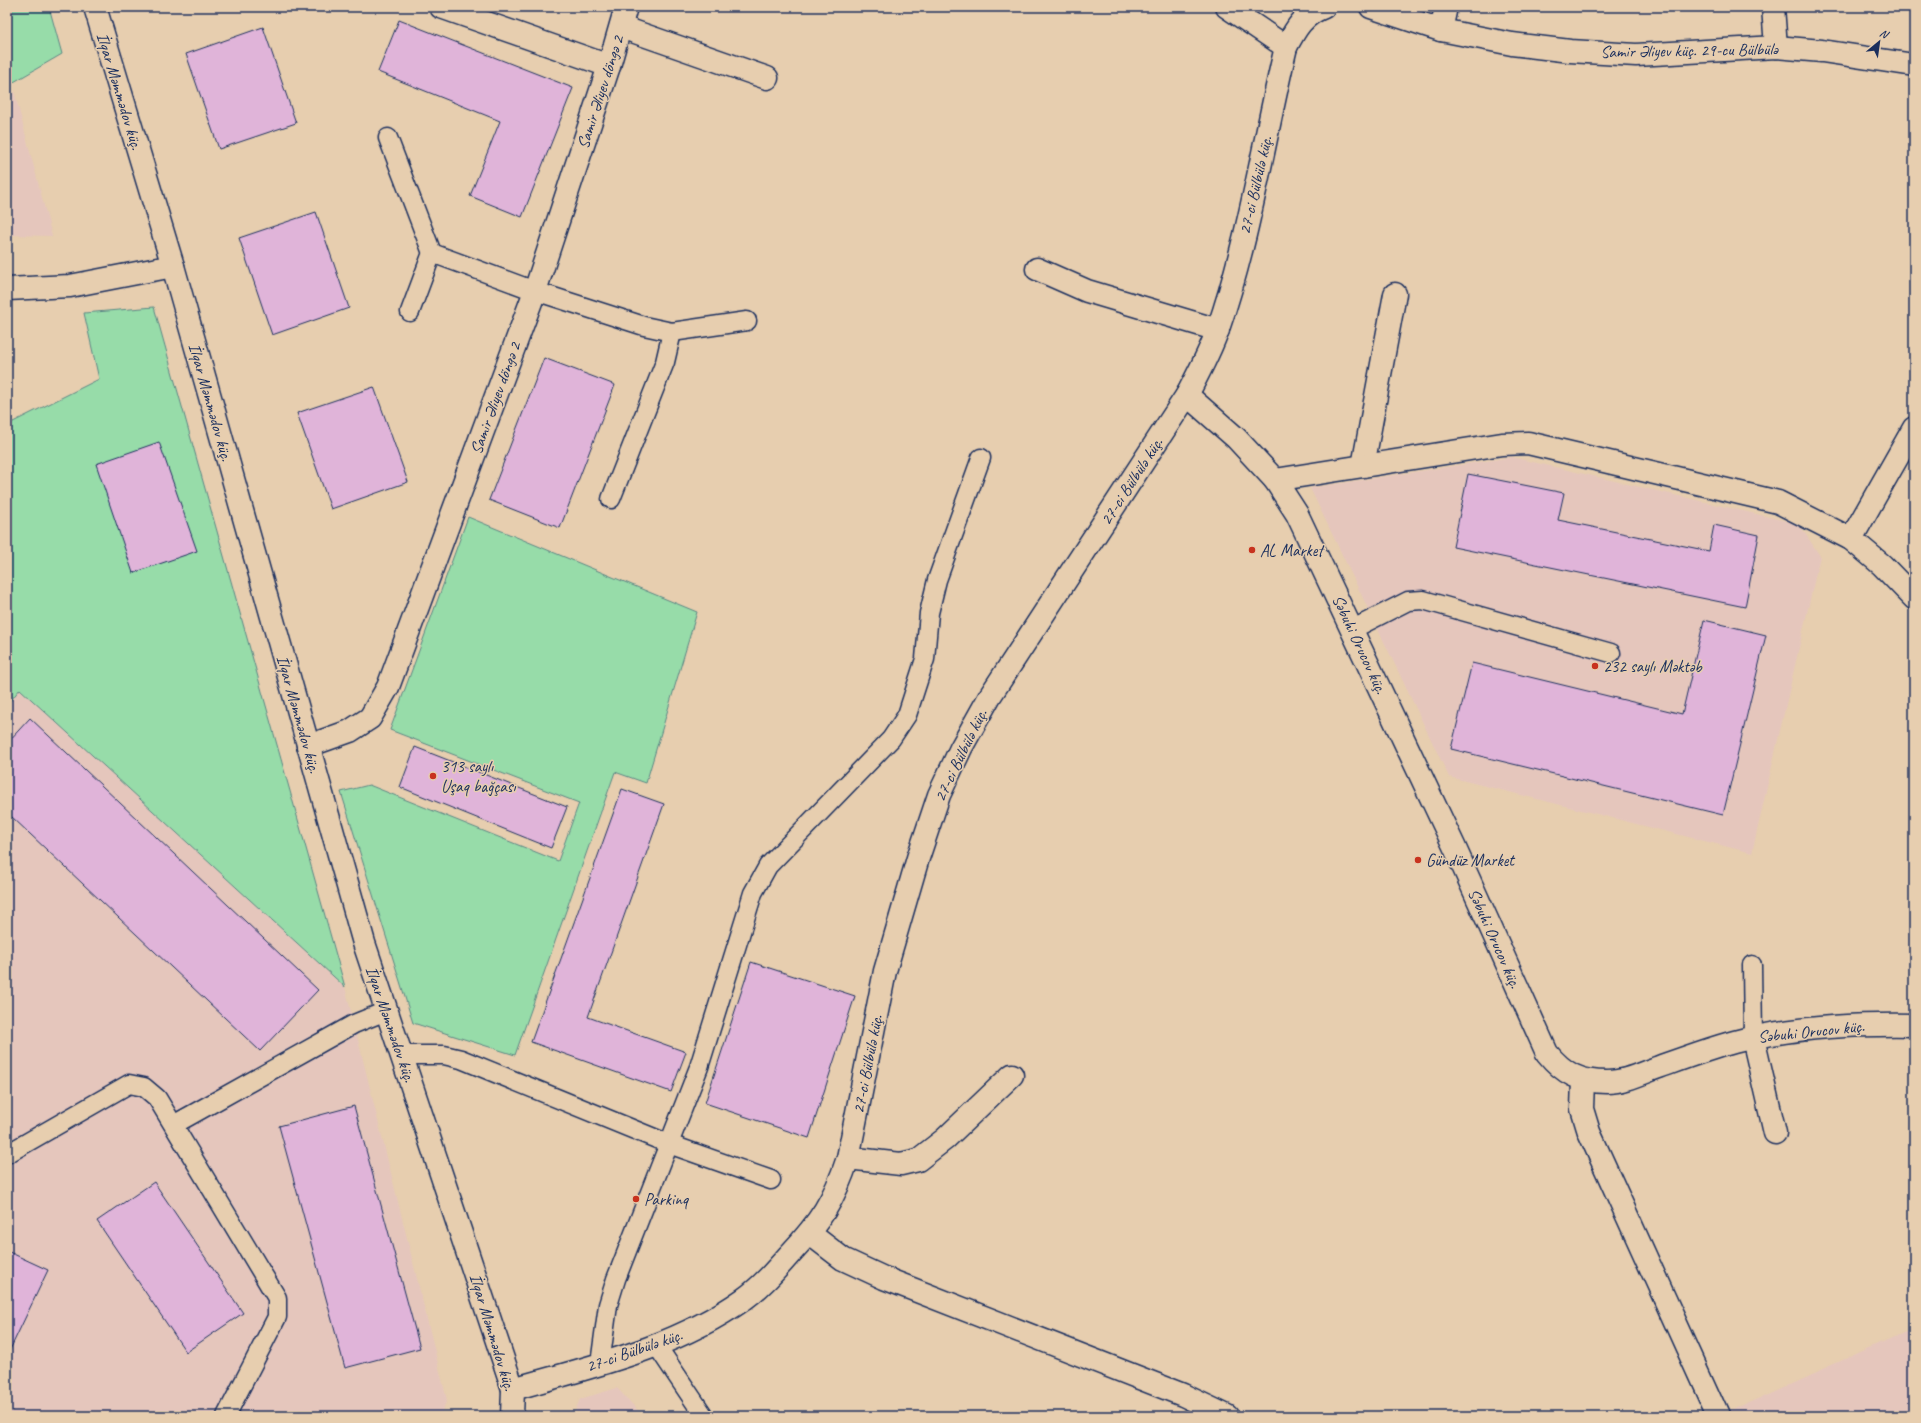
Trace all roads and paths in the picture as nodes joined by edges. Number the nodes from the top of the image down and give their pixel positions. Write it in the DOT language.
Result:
graph roads {
  1 [pos="95,7"];
  2 [pos="441,7"];
  3 [pos="1227,7"];
  4 [pos="1324,7"];
  5 [pos="1371,7"];
  6 [pos="1446,7"];
  7 [pos="1773,7"];
  8 [pos="624,17"];
  9 [pos="1441,30"];
  10 [pos="1286,47"];
  11 [pos="1776,47"];
  12 [pos="1914,65"];
  13 [pos="609,66"];
  14 [pos="767,78"];
  15 [pos="388,138"];
  16 [pos="432,253"];
  17 [pos="173,266"];
  18 [pos="1037,269"];
  19 [pos="7,289"];
  20 [pos="535,291"];
  21 [pos="1395,294"];
  22 [pos="410,312"];
  23 [pos="747,321"];
  24 [pos="1218,330"];
  25 [pos="672,332"];
  26 [pos="1187,395"];
  27 [pos="1914,428"];
  28 [pos="981,458"];
  29 [pos="1363,466"];
  30 [pos="1275,480"];
  31 [pos="610,499"];
  32 [pos="1851,539"];
  33 [pos="1914,598"];
  34 [pos="1353,629"];
  35 [pos="1611,653"];
  36 [pos="308,746"];
  37 [pos="1752,965"];
  38 [pos="386,1011"];
  39 [pos="1914,1025"];
  40 [pos="1753,1038"];
  41 [pos="401,1055"];
  42 [pos="1012,1075"];
  43 [pos="1583,1080"];
  44 [pos="175,1124"];
  45 [pos="1775,1133"];
  46 [pos="669,1144"];
  47 [pos="7,1154"];
  48 [pos="848,1158"];
  49 [pos="771,1180"];
  50 [pos="809,1233"];
  51 [pos="657,1346"];
  52 [pos="600,1364"];
  53 [pos="513,1389"];
  54 [pos="226,1416"];
  55 [pos="512,1416"];
  56 [pos="704,1416"];
  57 [pos="1227,1416"];
  58 [pos="1718,1416"];
  1 -- 17 [label="street, İlqar Məmmədov küç."];
  2 -- 13 [label="street"];
  3 -- 10 [label="street"];
  4 -- 10 [label="street, 27-ci Bülbülə küç."];
  5 -- 9 [label="street"];
  6 -- 9 [label="street"];
  7 -- 11 [label="street"];
  8 -- 13 [label="street, Samir Əliyev döngə 2"];
  8 -- 14 [label="street"];
  9 -- 11 [label="street, Samir Əliyev küç. 29-cu Bülbülə"];
  10 -- 24 [label="street, 27-ci Bülbülə küç."];
  11 -- 12 [label="street, Samir Əliyev küç. 29-cu Bülbülə"];
  13 -- 20 [label="street, Samir Əliyev döngə 2"];
  15 -- 16 [label="lane"];
  16 -- 20 [label="lane"];
  16 -- 22 [label="lane"];
  17 -- 19 [label="street"];
  17 -- 36 [label="street, İlqar Məmmədov küç."];
  18 -- 24 [label="street"];
  20 -- 25 [label="lane"];
  20 -- 36 [label="street, Samir Əliyev döngə 2"];
  21 -- 29 [label="street"];
  23 -- 25 [label="lane"];
  24 -- 26 [label="street, 27-ci Bülbülə küç."];
  25 -- 31 [label="lane"];
  26 -- 30 [label="street, Səbuhi Orucov küç."];
  26 -- 48 [label="street, 27-ci Bülbülə küç."];
  27 -- 32 [label="street"];
  28 -- 46 [label="lane"];
  29 -- 30 [label="street"];
  29 -- 32 [label="street"];
  30 -- 34 [label="street, Səbuhi Orucov küç."];
  32 -- 33 [label="street"];
  34 -- 35 [label="lane"];
  34 -- 43 [label="street, Səbuhi Orucov küç."];
  36 -- 38 [label="street, İlqar Məmmədov küç."];
  37 -- 40 [label="lane"];
  38 -- 41 [label="street, İlqar Məmmədov küç."];
  38 -- 44 [label="lane"];
  39 -- 40 [label="street, Səbuhi Orucov küç."];
  40 -- 43 [label="street, Səbuhi Orucov küç."];
  40 -- 45 [label="street"];
  41 -- 46 [label="lane"];
  41 -- 53 [label="street, İlqar Məmmədov küç."];
  42 -- 48 [label="street"];
  43 -- 58 [label="street"];
  44 -- 47 [label="lane"];
  44 -- 54 [label="lane"];
  46 -- 49 [label="lane"];
  46 -- 52 [label="lane"];
  48 -- 50 [label="street, 27-ci Bülbülə küç."];
  50 -- 51 [label="street, 27-ci Bülbülə küç."];
  50 -- 57 [label="street"];
  51 -- 52 [label="street, 27-ci Bülbülə küç."];
  51 -- 56 [label="lane"];
  52 -- 53 [label="street, 27-ci Bülbülə küç."];
  53 -- 55 [label="street, İlqar Məmmədov küç."];
}
